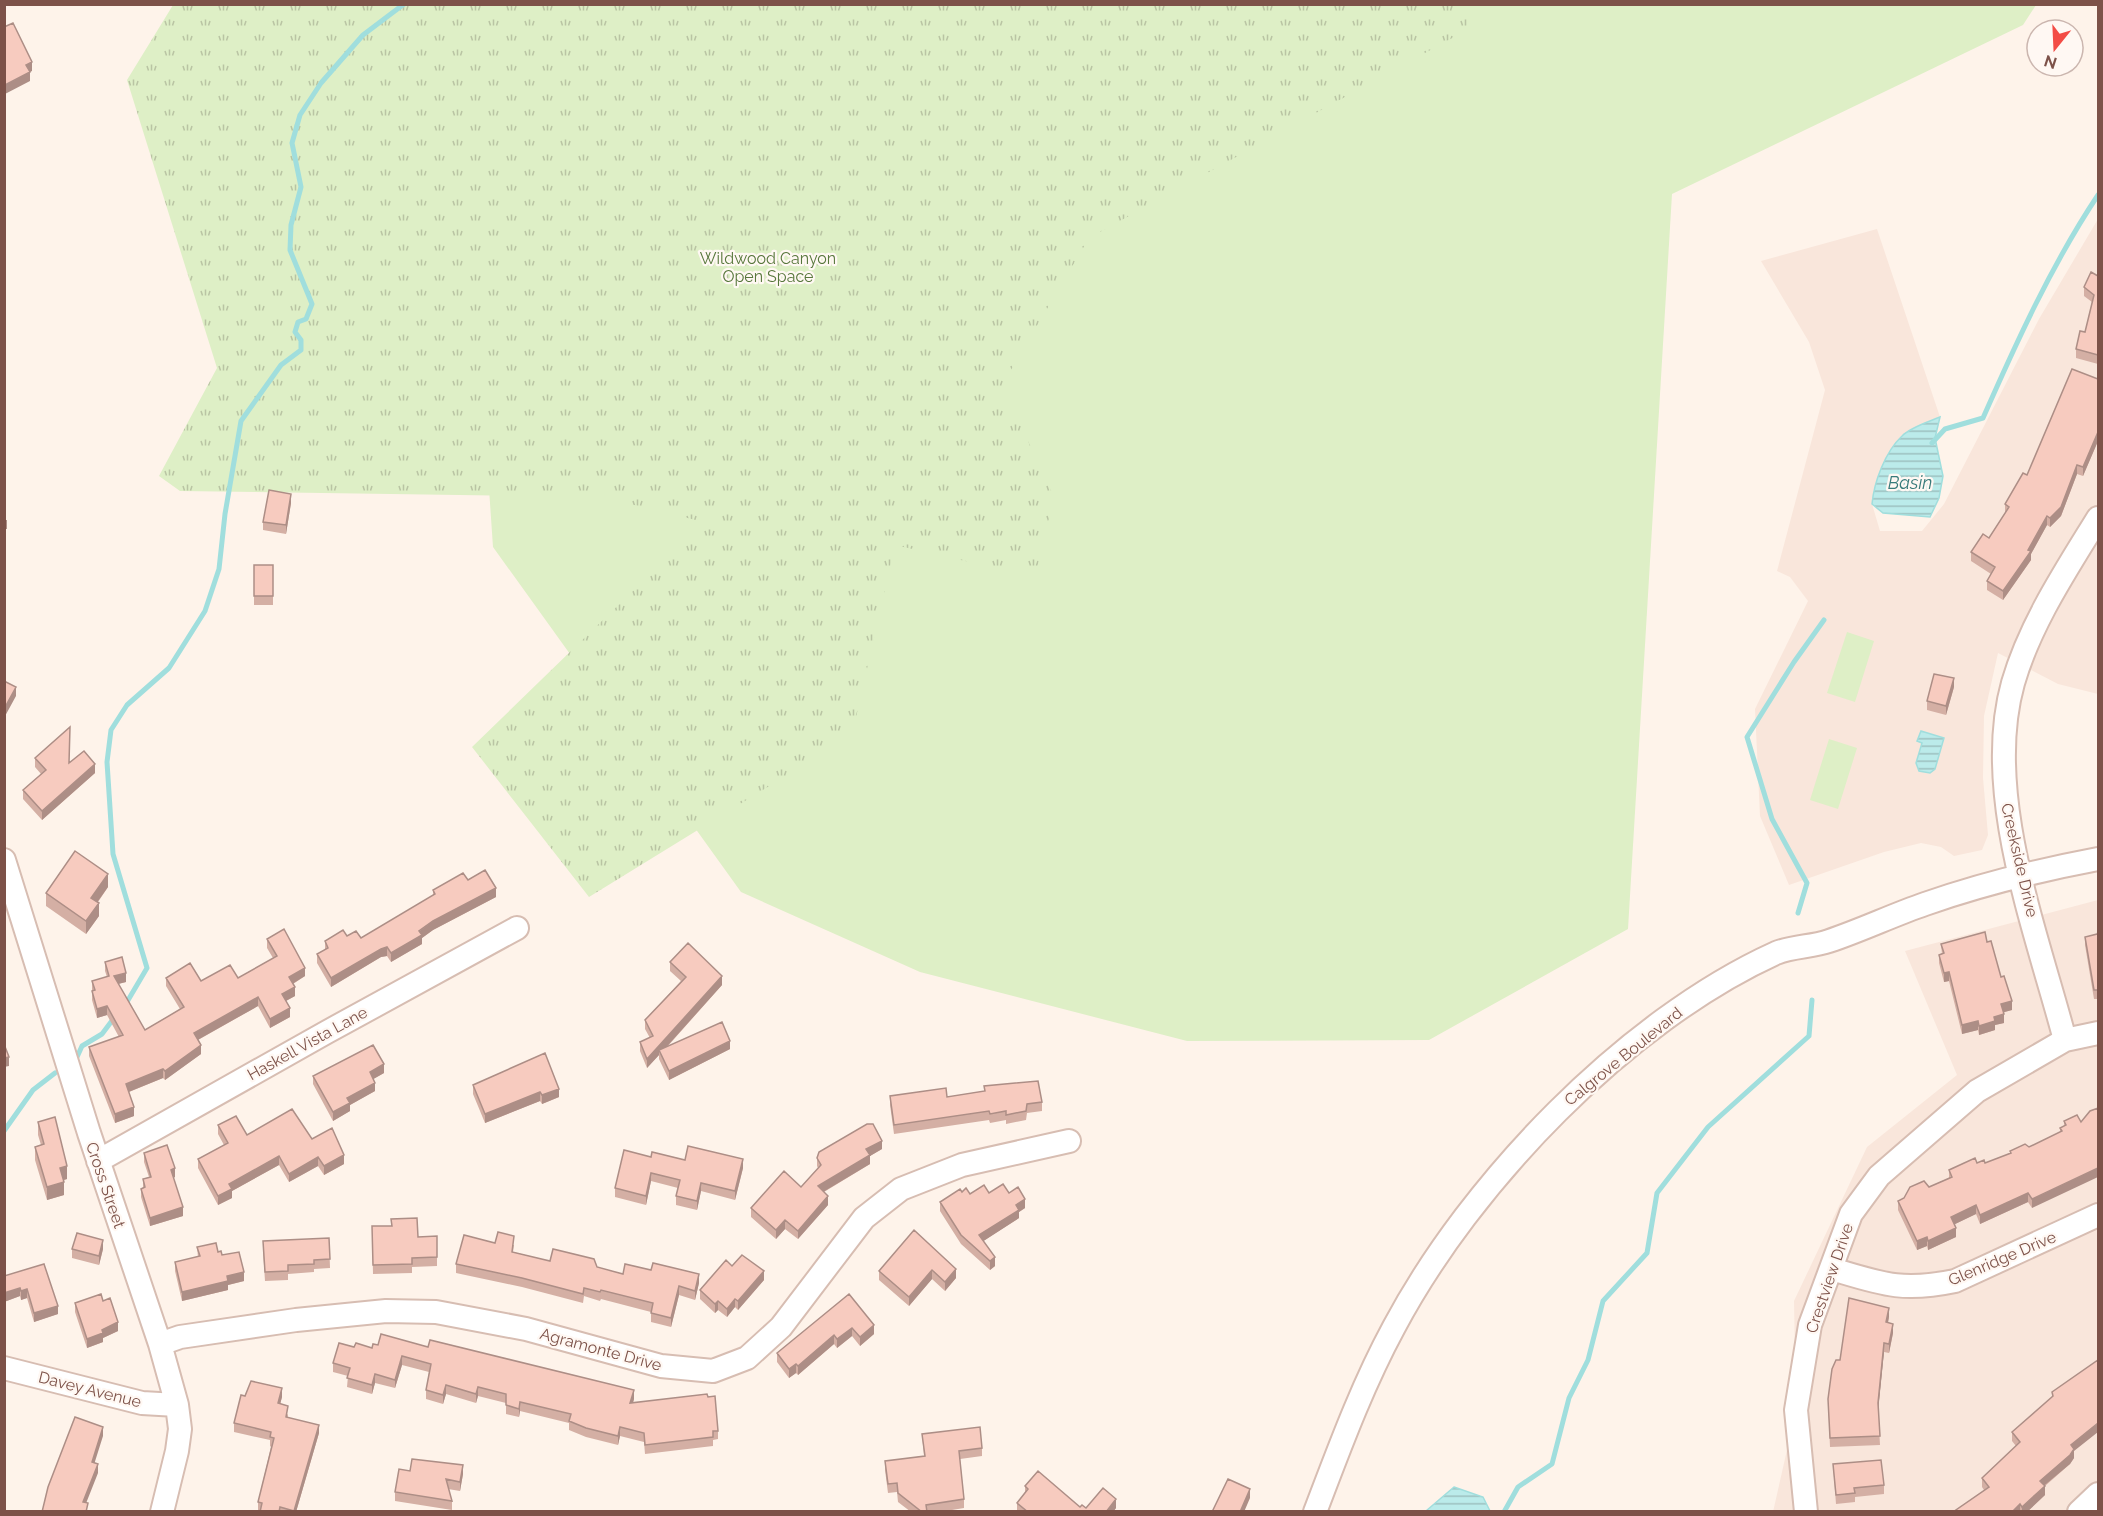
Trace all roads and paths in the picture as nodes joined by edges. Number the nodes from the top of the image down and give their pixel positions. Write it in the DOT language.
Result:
graph roads {
  1 [pos="2098,518"];
  2 [pos="2098,859"];
  3 [pos="4,860"];
  4 [pos="2021,874"];
  5 [pos="517,928"];
  6 [pos="2098,1033"];
  7 [pos="2065,1040"];
  8 [pos="1069,1141"];
  9 [pos="98,1161"];
  10 [pos="2098,1215"];
  11 [pos="1832,1269"];
  12 [pos="160,1344"];
  13 [pos="4,1368"];
  14 [pos="177,1405"];
  15 [pos="2098,1494"];
  16 [pos="162,1512"];
  17 [pos="1315,1512"];
  18 [pos="1806,1512"];
  19 [pos="2079,1512"];
  1 -- 4 [label="street, Creekside Drive"];
  2 -- 4 [label="street, Calgrove Boulevard"];
  3 -- 9 [label="street, Cross Street"];
  4 -- 7 [label="street, Creekside Drive"];
  4 -- 17 [label="street, Calgrove Boulevard"];
  5 -- 9 [label="street, Haskell Vista Lane"];
  6 -- 7 [label="street, Crestview Drive"];
  7 -- 11 [label="street, Crestview Drive"];
  8 -- 12 [label="street, Agramonte Drive"];
  9 -- 12 [label="street, Cross Street"];
  10 -- 11 [label="street, Glenridge Drive"];
  11 -- 18 [label="street, Crestview Drive"];
  12 -- 14 [label="street, Cross Street"];
  13 -- 14 [label="street, Davey Avenue"];
  14 -- 16 [label="street, Cross Street"];
  15 -- 19 [label="street"];
}
